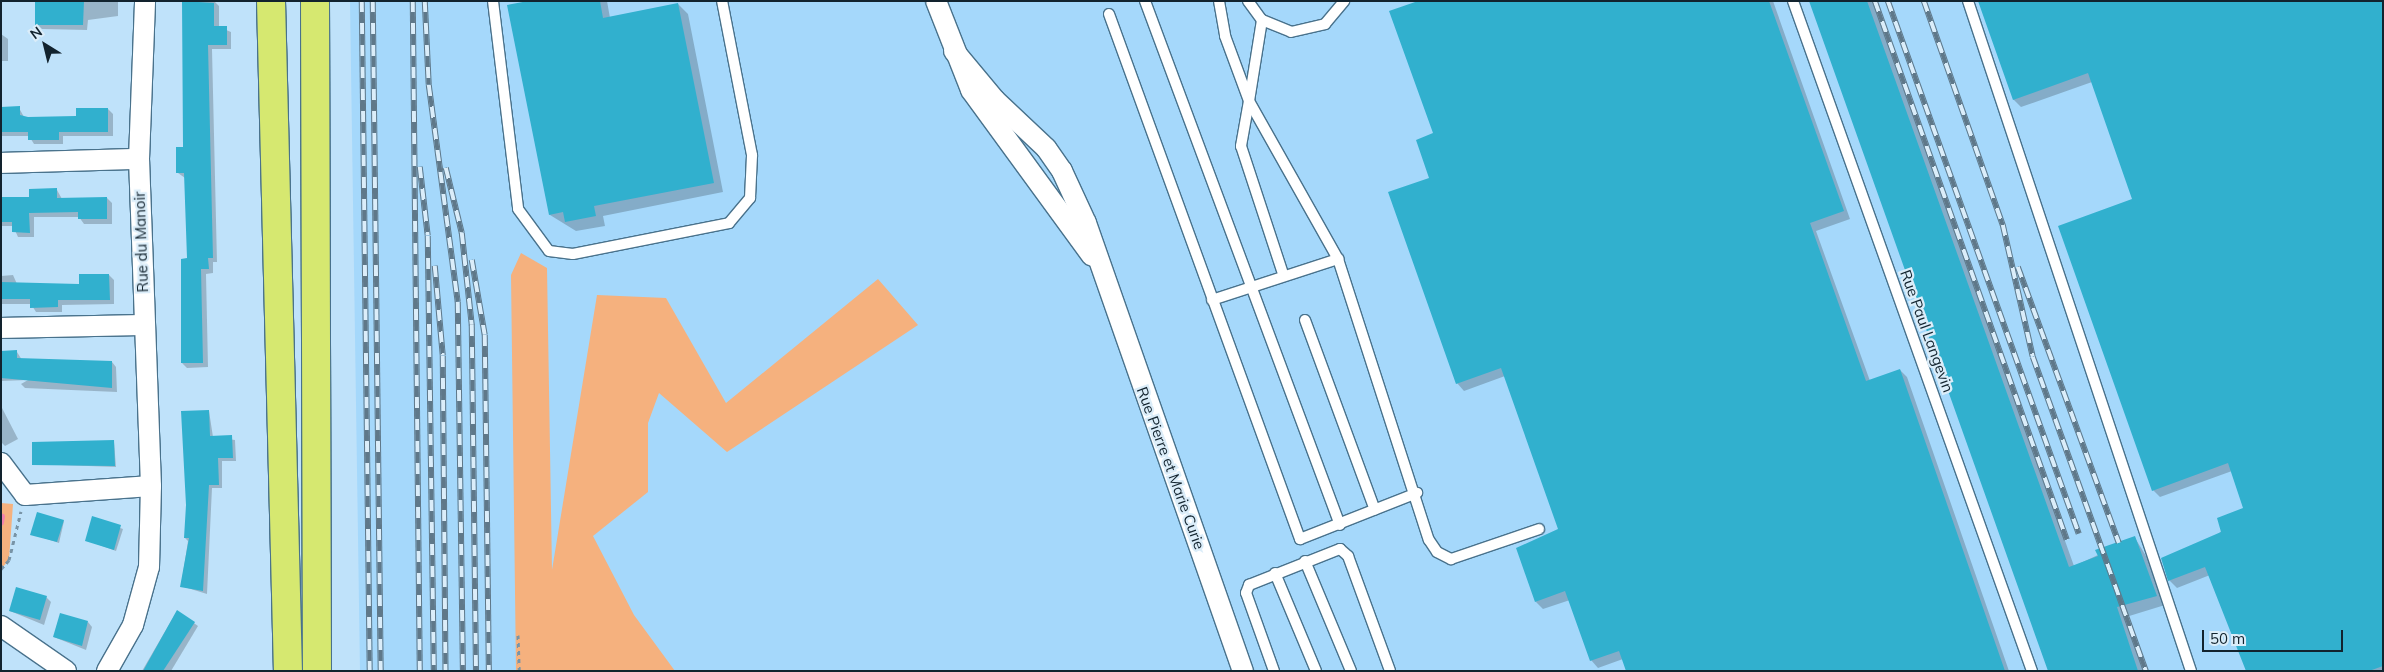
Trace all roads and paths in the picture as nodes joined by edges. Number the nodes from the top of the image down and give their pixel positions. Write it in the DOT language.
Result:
graph roads {
  1 [pos="145,1"];
  2 [pos="271,1"];
  3 [pos="311,1"];
  4 [pos="315,1"];
  5 [pos="493,1"];
  6 [pos="722,1"];
  7 [pos="936,1"];
  8 [pos="1145,1"];
  9 [pos="1219,1"];
  10 [pos="1248,1"];
  11 [pos="1344,1"];
  12 [pos="1793,1"];
  13 [pos="1968,1"];
  14 [pos="1109,14"];
  15 [pos="1262,20"];
  16 [pos="954,51"];
  17 [pos="1249,101"];
  18 [pos="317,128"];
  19 [pos="139,159"];
  20 [pos="1,163"];
  21 [pos="1338,259"];
  22 [pos="1100,265"];
  23 [pos="1283,274"];
  24 [pos="1253,286"];
  25 [pos="1212,300"];
  26 [pos="1305,320"];
  27 [pos="144,325"];
  28 [pos="1,328"];
  29 [pos="1,463"];
  30 [pos="151,486"];
  31 [pos="1417,493"];
  32 [pos="25,495"];
  33 [pos="1375,510"];
  34 [pos="1340,525"];
  35 [pos="1538,530"];
  36 [pos="1305,561"];
  37 [pos="1,569"];
  38 [pos="1275,573"];
  39 [pos="1,626"];
  40 [pos="518,635"];
  41 [pos="66,671"];
  42 [pos="107,671"];
  43 [pos="288,671"];
  44 [pos="316,671"];
  45 [pos="518,671"];
  46 [pos="1243,671"];
  47 [pos="1274,671"];
  48 [pos="1316,671"];
  49 [pos="1351,671"];
  50 [pos="1390,671"];
  51 [pos="2032,671"];
  52 [pos="2191,671"];
  1 -- 19 [label="street, Rue du Manoir"];
  2 -- 43 [label="highway"];
  3 -- 18 [label="highway"];
  4 -- 18 [label="highway"];
  5 -- 6 [label="lane"];
  7 -- 16 [label="street, Rue Pierre et Marie Curie"];
  8 -- 24 [label="lane"];
  9 -- 17 [label="lane"];
  10 -- 15 [label="lane"];
  11 -- 15 [label="lane"];
  12 -- 51 [label="lane, Rue Paul Langevin"];
  13 -- 52 [label="lane"];
  14 -- 25 [label="lane"];
  15 -- 17 [label="lane"];
  16 -- 22 [label="street, Rue Pierre et Marie Curie"];
  16 -- 22 [label="street, Rue Pierre et Marie Curie"];
  17 -- 21 [label="lane"];
  17 -- 23 [label="lane"];
  18 -- 44 [label="highway"];
  19 -- 20 [label="street"];
  19 -- 27 [label="street, Rue du Manoir"];
  21 -- 23 [label="lane"];
  21 -- 31 [label="lane"];
  22 -- 46 [label="street, Rue Pierre et Marie Curie"];
  23 -- 24 [label="lane"];
  24 -- 25 [label="lane"];
  24 -- 34 [label="lane"];
  25 -- 34 [label="lane"];
  26 -- 33 [label="lane"];
  27 -- 28 [label="street"];
  27 -- 30 [label="street, Rue du Manoir"];
  29 -- 32 [label="street"];
  30 -- 32 [label="street"];
  30 -- 42 [label="street, Rue du Manoir"];
  31 -- 33 [label="lane"];
  31 -- 35 [label="lane"];
  32 -- 37 [label="path"];
  33 -- 34 [label="lane"];
  36 -- 38 [label="lane"];
  36 -- 49 [label="lane"];
  36 -- 50 [label="lane"];
  38 -- 47 [label="lane"];
  38 -- 48 [label="lane"];
  39 -- 41 [label="street"];
  40 -- 45 [label="path"];
}
